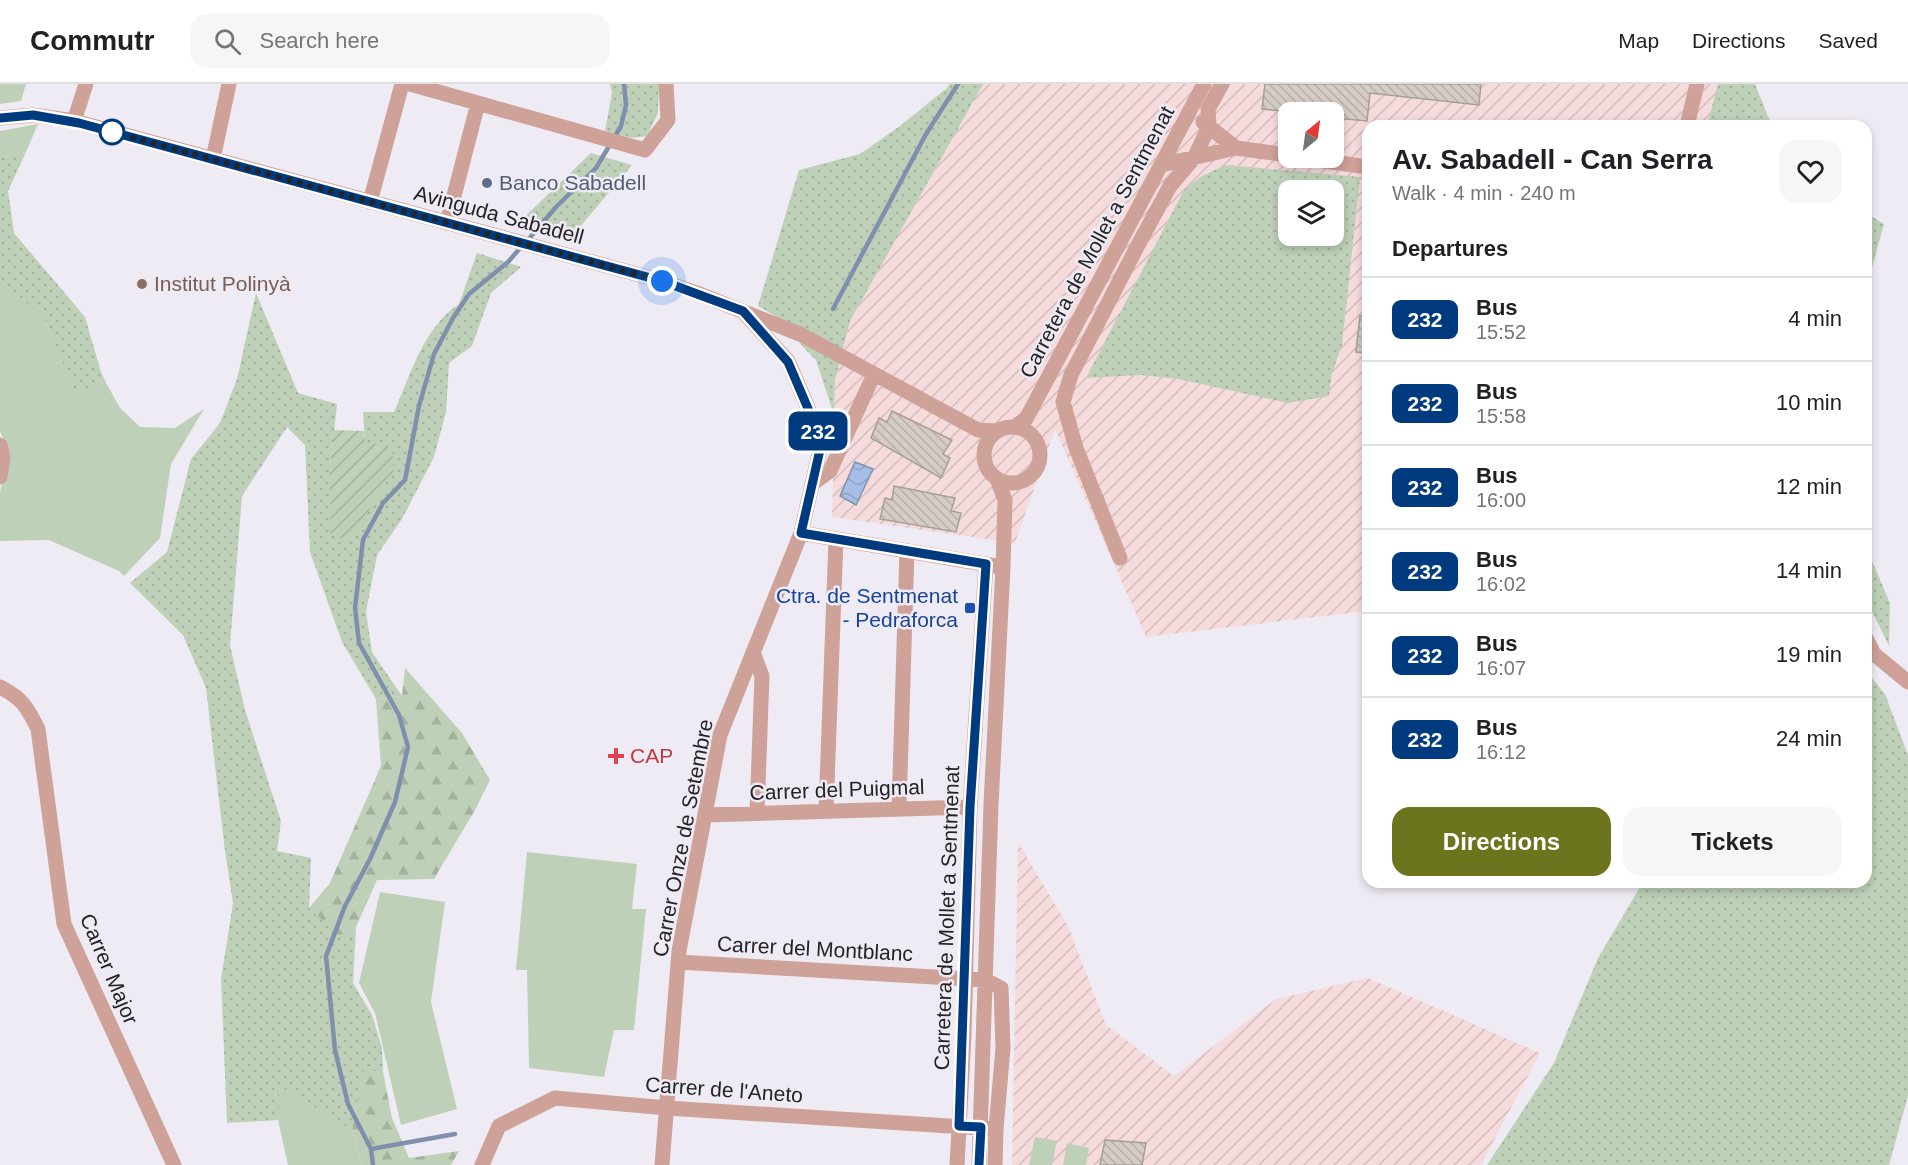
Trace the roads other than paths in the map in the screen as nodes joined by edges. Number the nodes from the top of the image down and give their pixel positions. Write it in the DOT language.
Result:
graph roads {
  1 [pos="86,84"];
  2 [pos="229,84"];
  3 [pos="402,84"];
  4 [pos="410,84"];
  5 [pos="666,84"];
  6 [pos="1204,84"];
  7 [pos="1222,84"];
  8 [pos="1697,84"];
  9 [pos="441,88"];
  10 [pos="478,103"];
  11 [pos="1189,111"];
  12 [pos="0,118"];
  13 [pos="1688,120"];
  14 [pos="74,121"];
  15 [pos="1209,127"];
  16 [pos="1236,148"];
  17 [pos="1278,154"];
  18 [pos="1194,158"];
  19 [pos="213,159"];
  20 [pos="1344,164"];
  21 [pos="1161,165"];
  22 [pos="1362,166"];
  23 [pos="370,202"];
  24 [pos="447,223"];
  25 [pos="743,311"];
  26 [pos="874,374"];
  27 [pos="1023,426"];
  28 [pos="978,430"];
  29 [pos="996,431"];
  30 [pos="0,445"];
  31 [pos="986,445"];
  32 [pos="0,477"];
  33 [pos="997,479"];
  34 [pos="1017,483"];
  35 [pos="812,484"];
  36 [pos="1005,500"];
  37 [pos="801,533"];
  38 [pos="836,539"];
  39 [pos="907,551"];
  40 [pos="1120,558"];
  41 [pos="986,564"];
  42 [pos="1003,567"];
  43 [pos="1872,650"];
  44 [pos="753,652"];
  45 [pos="1908,682"];
  46 [pos="0,687"];
  47 [pos="970,807"];
  48 [pos="899,808"];
  49 [pos="826,811"];
  50 [pos="757,813"];
  51 [pos="705,815"];
  52 [pos="678,962"];
  53 [pos="964,979"];
  54 [pos="986,980"];
  55 [pos="667,1108"];
  56 [pos="959,1126"];
  57 [pos="988,1128"];
  58 [pos="174,1165"];
  59 [pos="482,1165"];
  60 [pos="662,1165"];
  61 [pos="957,1165"];
  62 [pos="979,1165"];
  63 [pos="995,1165"];
  1 -- 14 [label="street"];
  2 -- 19 [label="street"];
  3 -- 23 [label="street"];
  4 -- 9 [label="street"];
  5 -- 10 [label="street"];
  6 -- 11 [label="street, Carretera de Mollet a Sentmenat"];
  7 -- 15 [label="street"];
  8 -- 13 [label="street"];
  9 -- 10 [label="street"];
  10 -- 24 [label="street"];
  11 -- 15 [label="street"];
  11 -- 21 [label="street, Carretera de Mollet a Sentmenat"];
  12 -- 14 [label="street, Avinguda Sabadell"];
  14 -- 19 [label="street, Avinguda Sabadell"];
  15 -- 16 [label="street"];
  15 -- 18 [label="street"];
  16 -- 17 [label="street"];
  16 -- 18 [label="street"];
  18 -- 21 [label="street"];
  18 -- 40 [label="street"];
  19 -- 23 [label="street, Avinguda Sabadell"];
  20 -- 22 [label="street"];
  21 -- 27 [label="street, Carretera de Mollet a Sentmenat"];
  23 -- 24 [label="street, Avinguda Sabadell"];
  24 -- 25 [label="street, Avinguda Sabadell"];
  25 -- 26 [label="street"];
  25 -- 35 [label="street, Avinguda Sabadell"];
  26 -- 28 [label="street"];
  26 -- 35 [label="street"];
  27 -- 29 [label="street"];
  27 -- 34 [label="street"];
  28 -- 29 [label="street"];
  28 -- 31 [label="street, Carretera de Mollet a Sentmenat"];
  29 -- 31 [label="street"];
  30 -- 32 [label="street"];
  31 -- 33 [label="street, Carretera de Mollet a Sentmenat"];
  33 -- 34 [label="street"];
  33 -- 36 [label="street, Carretera de Mollet a Sentmenat"];
  34 -- 36 [label="street"];
  35 -- 37 [label="street, Avinguda Sabadell"];
  36 -- 42 [label="street, Carretera de Mollet a Sentmenat"];
  37 -- 38 [label="street"];
  37 -- 44 [label="street, Carrer Onze de Setembre"];
  38 -- 39 [label="street"];
  38 -- 49 [label="street"];
  39 -- 41 [label="street"];
  39 -- 48 [label="street"];
  41 -- 42 [label="street"];
  41 -- 47 [label="street, Carretera de Mollet a Sentmenat"];
  42 -- 54 [label="street, Carretera de Mollet a Sentmenat"];
  43 -- 45 [label="street"];
  44 -- 50 [label="street"];
  44 -- 51 [label="street, Carrer Onze de Setembre"];
  46 -- 58 [label="street, Carrer Major"];
  47 -- 48 [label="street, Carrer del Puigmal"];
  47 -- 53 [label="street, Carretera de Mollet a Sentmenat"];
  48 -- 49 [label="street, Carrer del Puigmal"];
  49 -- 50 [label="street, Carrer del Puigmal"];
  50 -- 51 [label="street, Carrer del Puigmal"];
  51 -- 52 [label="street, Carrer Onze de Setembre"];
  52 -- 53 [label="street, Carrer del Montblanc"];
  52 -- 55 [label="street, Carrer Onze de Setembre"];
  53 -- 54 [label="street, Carrer del Montblanc"];
  53 -- 56 [label="street, Carretera de Mollet a Sentmenat"];
  54 -- 57 [label="street, Carretera de Mollet a Sentmenat"];
  55 -- 56 [label="street, Carrer de l'Aneto"];
  55 -- 59 [label="street, Carrer de l'Aneto"];
  55 -- 60 [label="street, Carrer Onze de Setembre"];
  56 -- 57 [label="street, Carrer de l'Aneto"];
  56 -- 61 [label="street, Carretera de Mollet a Sentmenat"];
  57 -- 62 [label="street, Carretera de Mollet a Sentmenat"];
  57 -- 63 [label="street"];
}
